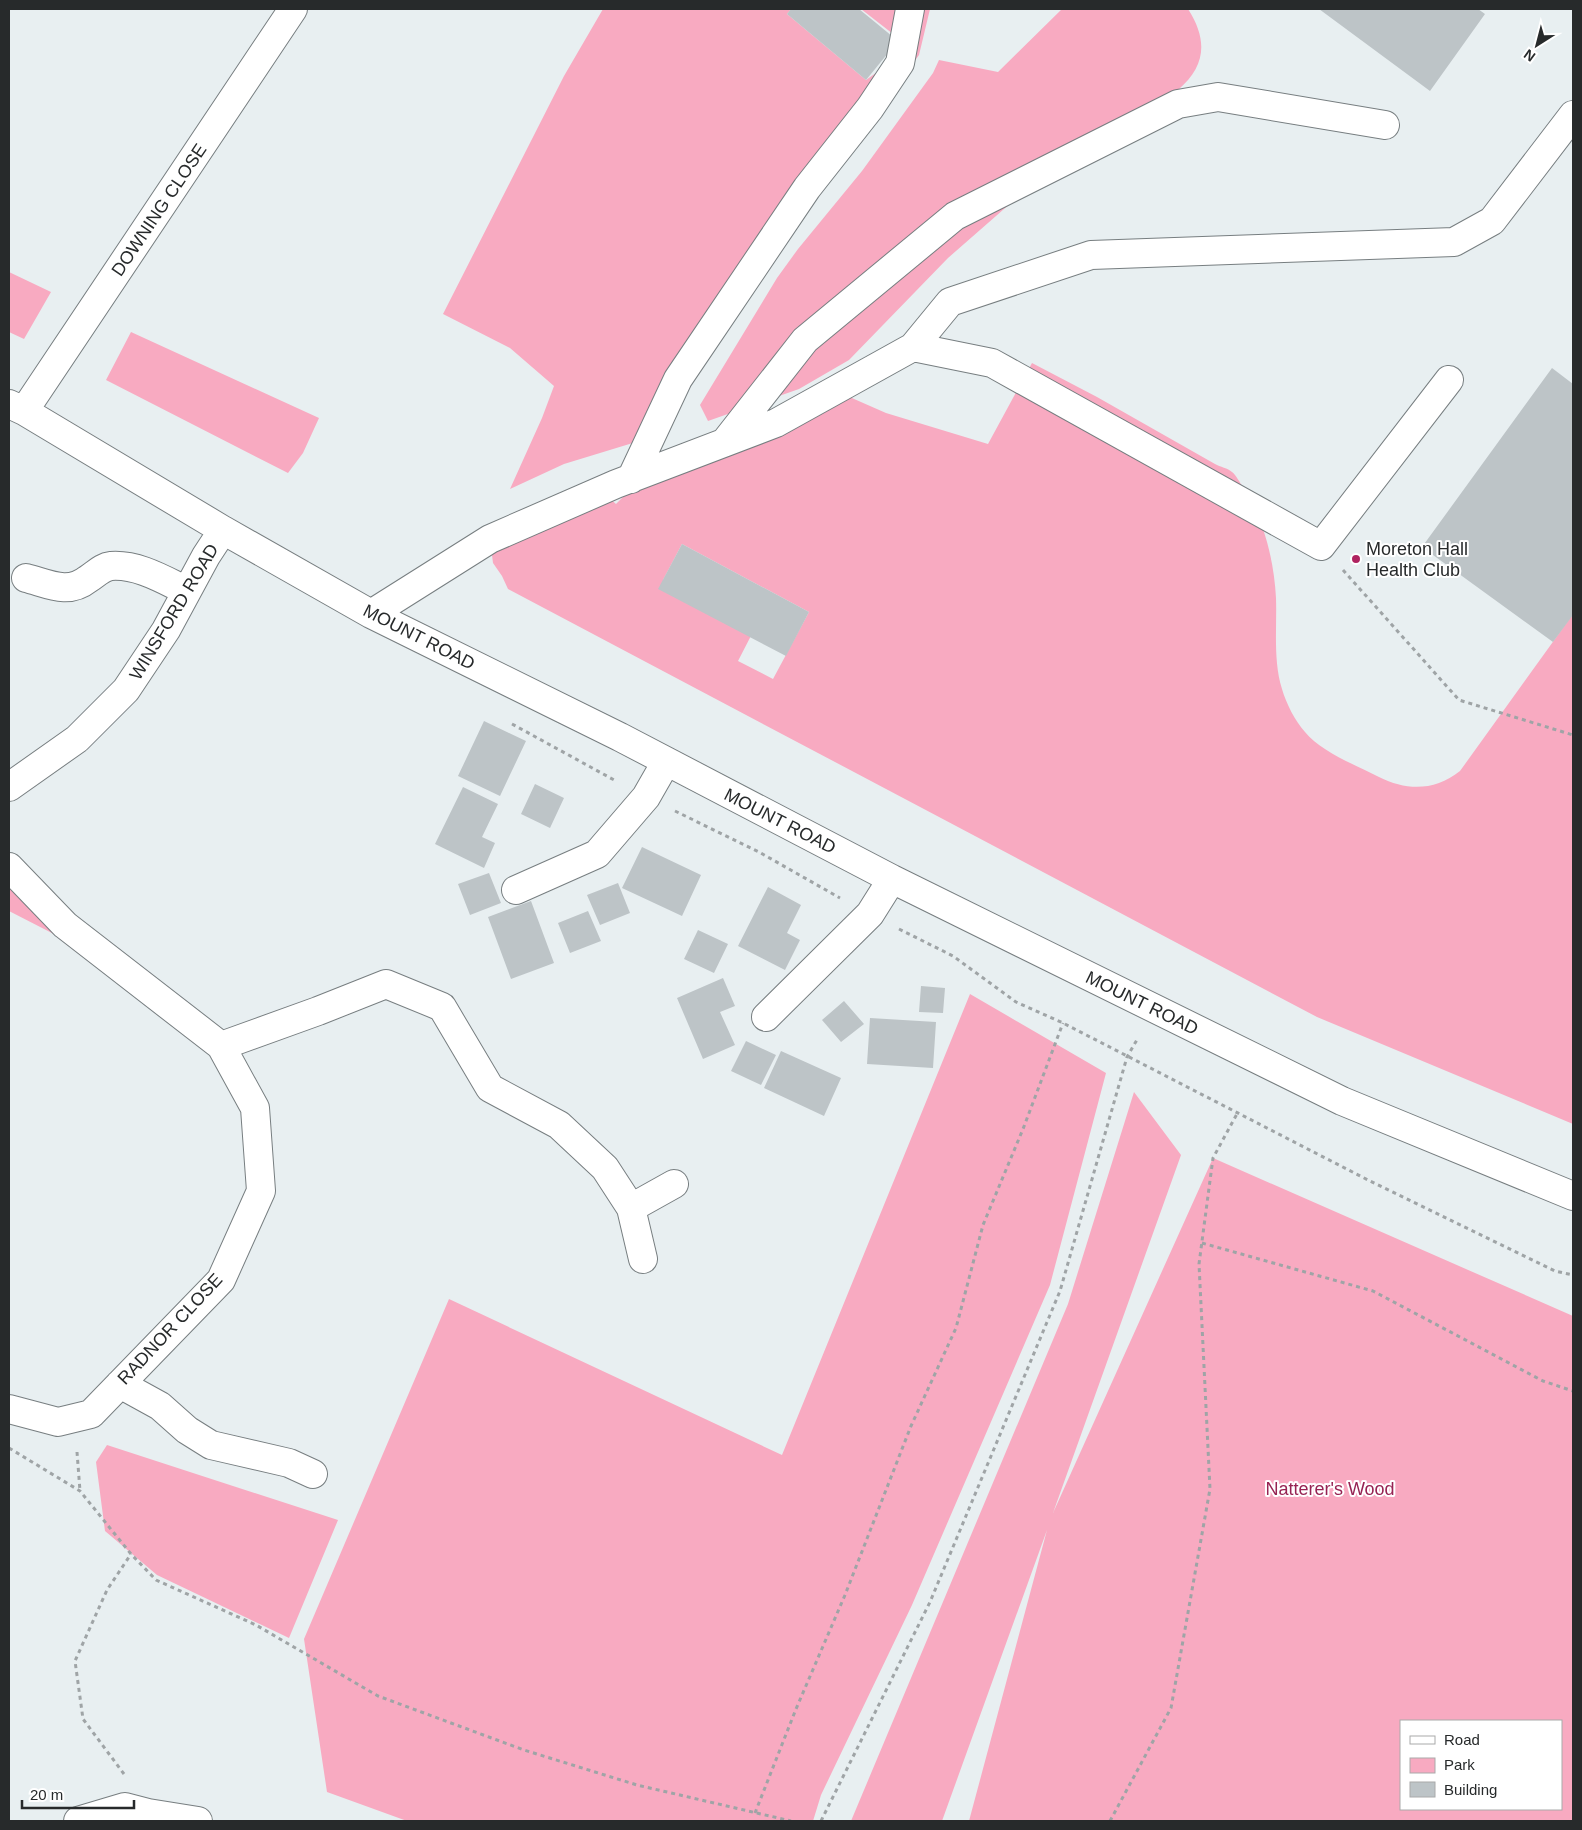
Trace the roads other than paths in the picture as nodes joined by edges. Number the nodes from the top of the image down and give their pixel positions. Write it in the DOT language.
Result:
graph roads {
  1 [pos="293,9"];
  2 [pos="910,9"];
  3 [pos="1573,115"];
  4 [pos="1385,125"];
  5 [pos="913,347"];
  6 [pos="1449,380"];
  7 [pos="17,407"];
  8 [pos="725,442"];
  9 [pos="631,479"];
  10 [pos="223,530"];
  11 [pos="26,578"];
  12 [pos="188,591"];
  13 [pos="371,614"];
  14 [pos="666,762"];
  15 [pos="9,788"];
  16 [pos="9,867"];
  17 [pos="892,879"];
  18 [pos="516,890"];
  19 [pos="766,1017"];
  20 [pos="221,1046"];
  21 [pos="674,1184"];
  22 [pos="1573,1196"];
  23 [pos="631,1208"];
  24 [pos="643,1259"];
  25 [pos="120,1384"];
  26 [pos="9,1410"];
  27 [pos="313,1474"];
  28 [pos="78,1821"];
  29 [pos="198,1821"];
  1 -- 7 [label="street, DOWNING CLOSE"];
  2 -- 9 [label="street"];
  3 -- 5 [label="street"];
  4 -- 8 [label="street"];
  5 -- 6 [label="street"];
  5 -- 8 [label="street"];
  7 -- 10 [label="street, MOUNT ROAD"];
  8 -- 9 [label="street"];
  9 -- 13 [label="street"];
  10 -- 12 [label="street, WINSFORD ROAD"];
  10 -- 13 [label="street, MOUNT ROAD"];
  11 -- 12 [label="street"];
  12 -- 15 [label="street, WINSFORD ROAD"];
  13 -- 14 [label="street, MOUNT ROAD"];
  14 -- 17 [label="street, MOUNT ROAD"];
  14 -- 18 [label="street"];
  16 -- 20 [label="street, RADNOR CLOSE"];
  17 -- 19 [label="street"];
  17 -- 22 [label="street, MOUNT ROAD"];
  20 -- 23 [label="street"];
  20 -- 25 [label="street, RADNOR CLOSE"];
  21 -- 23 [label="street"];
  23 -- 24 [label="street"];
  25 -- 26 [label="street, RADNOR CLOSE"];
  25 -- 27 [label="street"];
  28 -- 29 [label="street"];
}
